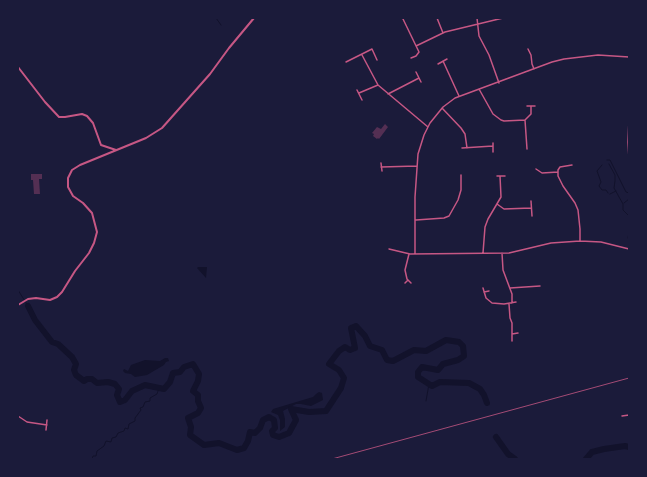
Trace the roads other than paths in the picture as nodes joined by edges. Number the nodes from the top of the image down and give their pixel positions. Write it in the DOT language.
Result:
graph roads {
  1 [pos="254,18"];
  2 [pos="437,18"];
  3 [pos="477,18"];
  4 [pos="503,18"];
  5 [pos="402,19"];
  6 [pos="477,24"];
  7 [pos="444,33"];
  8 [pos="416,46"];
  9 [pos="528,49"];
  10 [pos="362,55"];
  11 [pos="629,57"];
  12 [pos="411,58"];
  13 [pos="447,59"];
  14 [pos="377,60"];
  15 [pos="443,61"];
  16 [pos="346,62"];
  17 [pos="438,64"];
  18 [pos="18,67"];
  19 [pos="534,69"];
  20 [pos="416,72"];
  21 [pos="419,78"];
  22 [pos="421,82"];
  23 [pos="499,83"];
  24 [pos="378,85"];
  25 [pos="357,90"];
  26 [pos="479,90"];
  27 [pos="359,93"];
  28 [pos="388,94"];
  29 [pos="459,96"];
  30 [pos="362,100"];
  31 [pos="527,106"];
  32 [pos="531,106"];
  33 [pos="535,106"];
  34 [pos="442,108"];
  35 [pos="629,119"];
  36 [pos="525,120"];
  37 [pos="428,127"];
  38 [pos="493,143"];
  39 [pos="493,146"];
  40 [pos="462,148"];
  41 [pos="466,148"];
  42 [pos="527,149"];
  43 [pos="116,150"];
  44 [pos="494,152"];
  45 [pos="629,159"];
  46 [pos="381,163"];
  47 [pos="572,165"];
  48 [pos="417,166"];
  49 [pos="568,166"];
  50 [pos="381,167"];
  51 [pos="536,169"];
  52 [pos="568,170"];
  53 [pos="382,171"];
  54 [pos="558,172"];
  55 [pos="460,175"];
  56 [pos="497,176"];
  57 [pos="500,176"];
  58 [pos="505,176"];
  59 [pos="531,201"];
  60 [pos="497,204"];
  61 [pos="532,208"];
  62 [pos="532,216"];
  63 [pos="416,220"];
  64 [pos="580,241"];
  65 [pos="389,249"];
  66 [pos="629,249"];
  67 [pos="502,253"];
  68 [pos="409,254"];
  69 [pos="415,254"];
  70 [pos="483,254"];
  71 [pos="408,280"];
  72 [pos="534,281"];
  73 [pos="405,283"];
  74 [pos="411,283"];
  75 [pos="535,286"];
  76 [pos="540,286"];
  77 [pos="483,288"];
  78 [pos="509,288"];
  79 [pos="489,291"];
  80 [pos="484,292"];
  81 [pos="516,302"];
  82 [pos="512,303"];
  83 [pos="509,304"];
  84 [pos="18,305"];
  85 [pos="518,333"];
  86 [pos="512,334"];
  87 [pos="512,340"];
  88 [pos="629,414"];
  89 [pos="18,416"];
  90 [pos="622,416"];
  91 [pos="47,420"];
  92 [pos="47,425"];
  93 [pos="46,430"];
  1 -- 43 [label="street"];
  2 -- 7 [label="street"];
  3 -- 6 [label="street"];
  4 -- 6 [label="street"];
  5 -- 8 [label="street"];
  6 -- 7 [label="street"];
  6 -- 23 [label="street"];
  7 -- 8 [label="street"];
  8 -- 12 [label="street"];
  9 -- 19 [label="street"];
  10 -- 14 [label="street"];
  10 -- 16 [label="street"];
  10 -- 24 [label="street"];
  11 -- 19 [label="street"];
  13 -- 15 [label="street"];
  15 -- 17 [label="street"];
  15 -- 29 [label="street"];
  18 -- 43 [label="street"];
  19 -- 23 [label="street"];
  20 -- 21 [label="street"];
  21 -- 22 [label="street"];
  21 -- 28 [label="street"];
  23 -- 26 [label="street"];
  24 -- 27 [label="street"];
  24 -- 28 [label="street"];
  25 -- 27 [label="street"];
  26 -- 29 [label="street"];
  26 -- 36 [label="street"];
  27 -- 30 [label="street"];
  28 -- 37 [label="street"];
  29 -- 34 [label="street"];
  31 -- 32 [label="street"];
  32 -- 33 [label="street"];
  32 -- 36 [label="street"];
  34 -- 37 [label="street"];
  34 -- 41 [label="street"];
  35 -- 45 [label="street"];
  36 -- 42 [label="street"];
  37 -- 48 [label="street"];
  38 -- 39 [label="street"];
  39 -- 41 [label="street"];
  39 -- 44 [label="street"];
  40 -- 41 [label="street"];
  43 -- 84 [label="street"];
  46 -- 50 [label="street"];
  47 -- 49 [label="street"];
  48 -- 50 [label="street"];
  48 -- 63 [label="street"];
  49 -- 52 [label="street"];
  49 -- 54 [label="street"];
  50 -- 53 [label="street"];
  51 -- 54 [label="street"];
  54 -- 64 [label="street"];
  55 -- 63 [label="street"];
  56 -- 57 [label="street"];
  57 -- 58 [label="street"];
  57 -- 60 [label="street"];
  59 -- 61 [label="street"];
  60 -- 61 [label="street"];
  60 -- 70 [label="street"];
  61 -- 62 [label="street"];
  63 -- 69 [label="street"];
  64 -- 66 [label="street"];
  64 -- 67 [label="street"];
  65 -- 68 [label="street"];
  67 -- 70 [label="street"];
  67 -- 78 [label="street"];
  68 -- 69 [label="street"];
  68 -- 71 [label="street"];
  69 -- 70 [label="street"];
  71 -- 73 [label="street"];
  71 -- 74 [label="street"];
  72 -- 75 [label="street"];
  75 -- 76 [label="street"];
  75 -- 78 [label="street"];
  77 -- 80 [label="street"];
  78 -- 82 [label="street"];
  79 -- 80 [label="street"];
  80 -- 83 [label="street"];
  81 -- 82 [label="street"];
  82 -- 83 [label="street"];
  83 -- 86 [label="street"];
  85 -- 86 [label="street"];
  86 -- 87 [label="street"];
  88 -- 90 [label="street"];
  89 -- 92 [label="street"];
  91 -- 92 [label="street"];
  92 -- 93 [label="street"];
}
